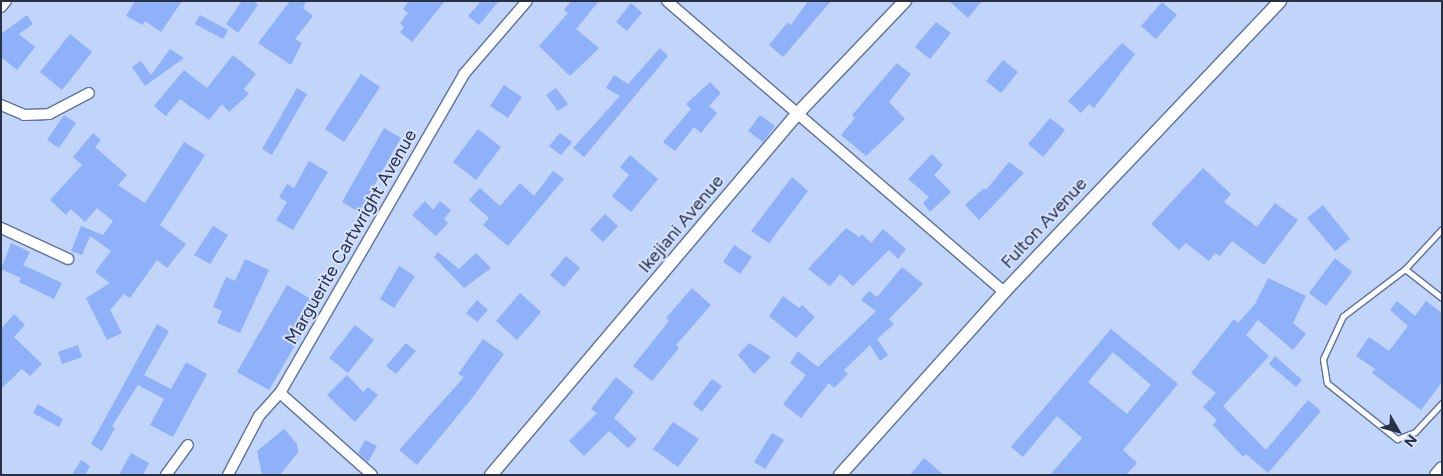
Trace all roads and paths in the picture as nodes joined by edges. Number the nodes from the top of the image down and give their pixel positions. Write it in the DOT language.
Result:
graph roads {
  1 [pos="6,1"];
  2 [pos="527,1"];
  3 [pos="667,1"];
  4 [pos="905,1"];
  5 [pos="1280,1"];
  6 [pos="1,6"];
  7 [pos="89,92"];
  8 [pos="1,105"];
  9 [pos="798,112"];
  10 [pos="1,228"];
  11 [pos="1442,229"];
  12 [pos="68,259"];
  13 [pos="1405,268"];
  14 [pos="1004,292"];
  15 [pos="1442,298"];
  16 [pos="280,393"];
  17 [pos="1442,403"];
  18 [pos="188,445"];
  19 [pos="1442,468"];
  20 [pos="231,473"];
  21 [pos="166,475"];
  22 [pos="372,475"];
  23 [pos="491,475"];
  24 [pos="840,475"];
  25 [pos="1436,475"];
  1 -- 6 [label="street"];
  2 -- 16 [label="street, Marguerite Cartwright Avenue"];
  3 -- 9 [label="street"];
  4 -- 9 [label="street, Ikejiani Avenue"];
  5 -- 14 [label="street, Fulton Avenue"];
  7 -- 8 [label="street"];
  9 -- 14 [label="street"];
  9 -- 23 [label="street, Ikejiani Avenue"];
  10 -- 12 [label="street"];
  11 -- 13 [label="lane"];
  13 -- 15 [label="lane"];
  13 -- 17 [label="lane"];
  14 -- 24 [label="street, Fulton Avenue"];
  16 -- 20 [label="street, Marguerite Cartwright Avenue"];
  16 -- 22 [label="street"];
  18 -- 21 [label="street"];
  19 -- 25 [label="street"];
}
